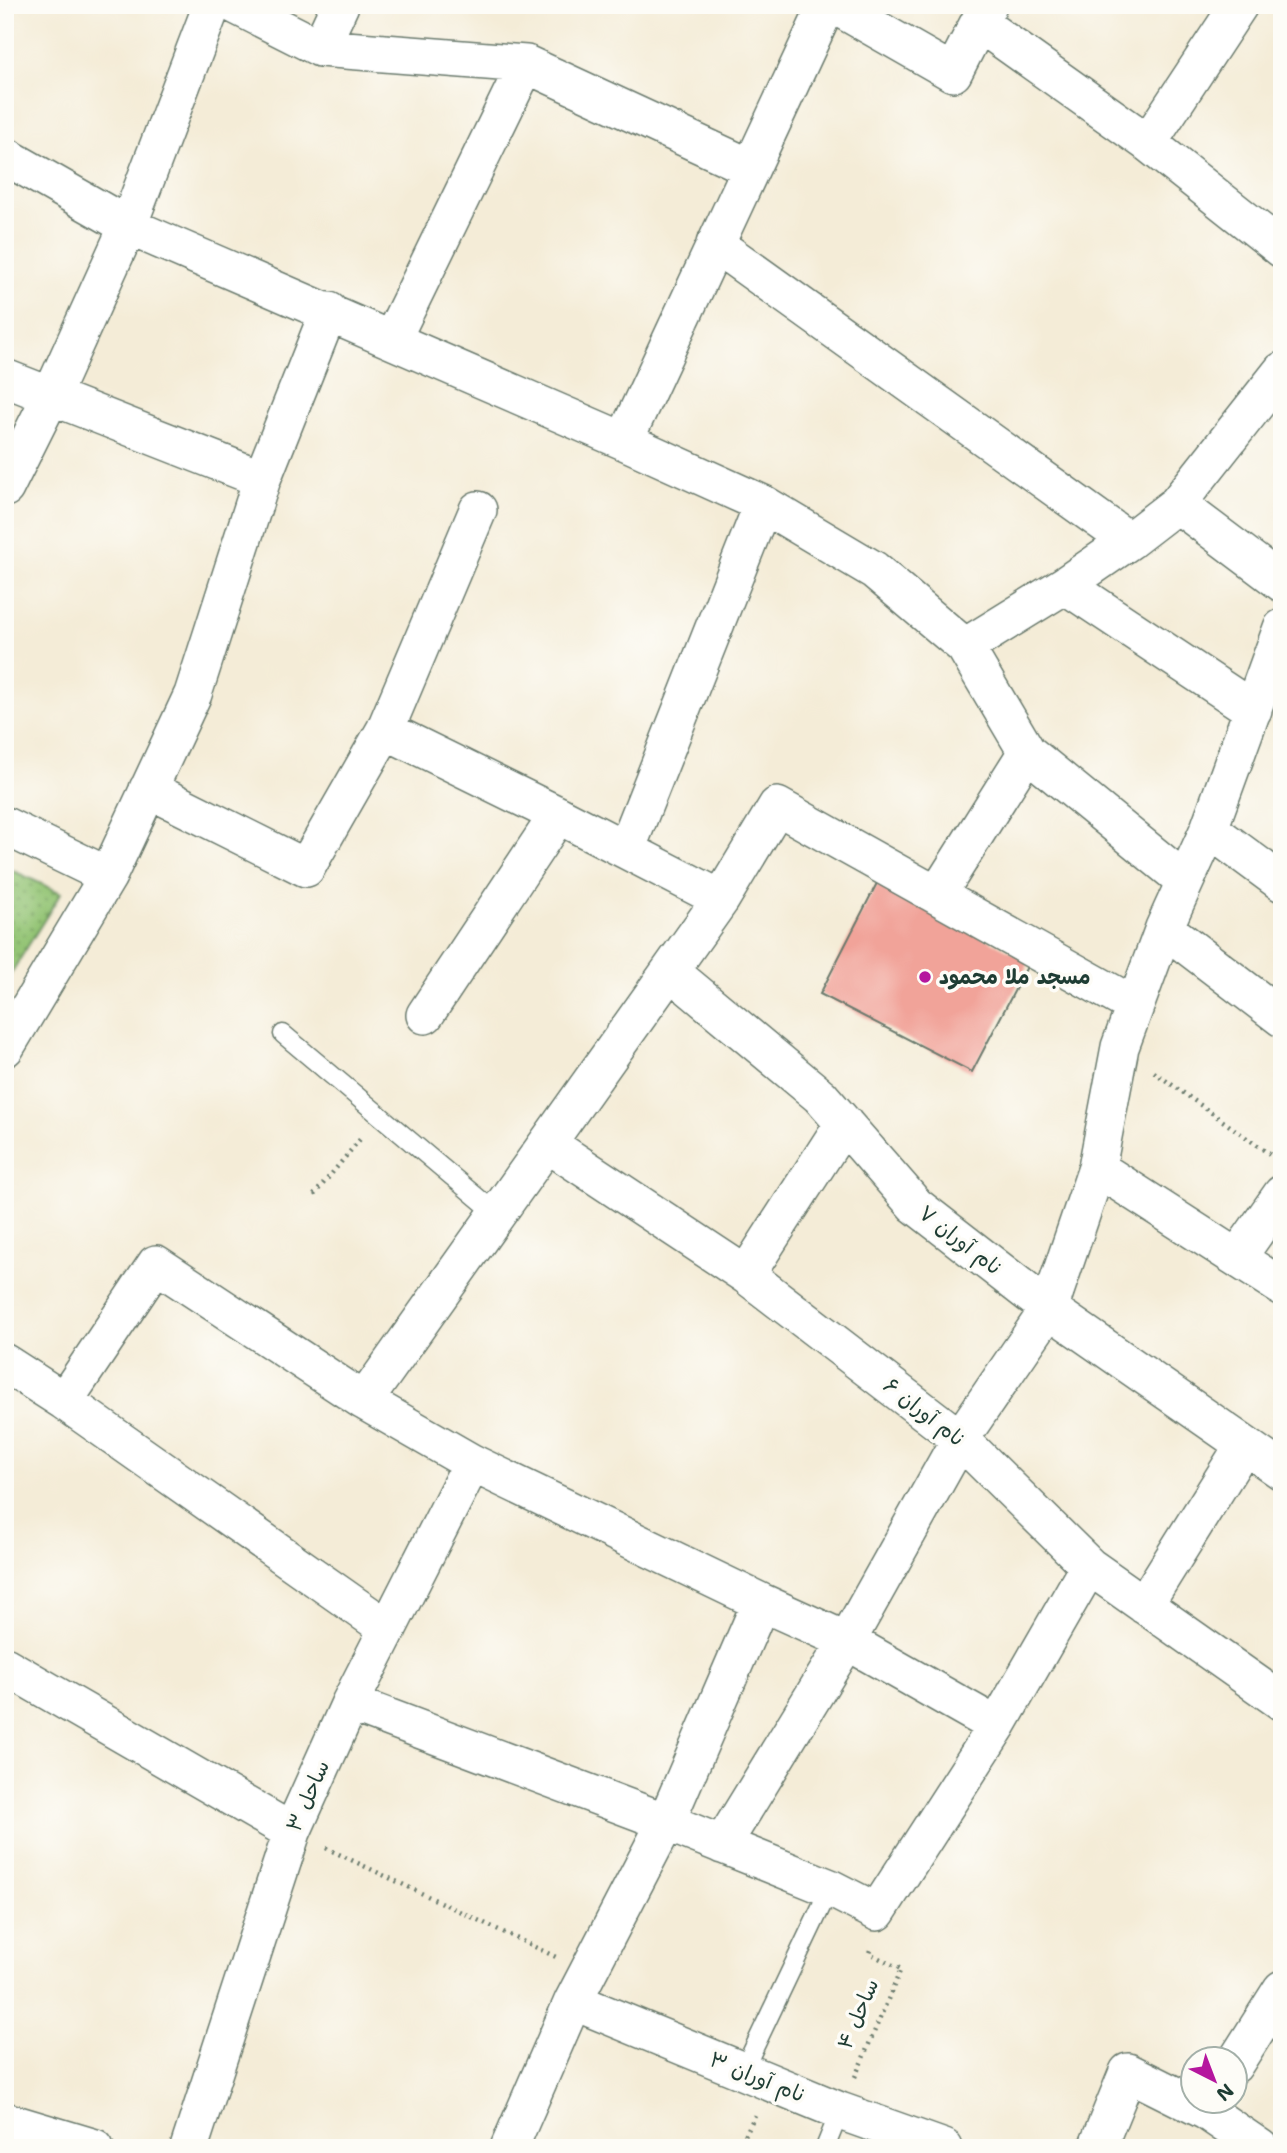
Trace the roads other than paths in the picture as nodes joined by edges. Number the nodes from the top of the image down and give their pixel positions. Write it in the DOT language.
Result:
graph roads {
  1 [pos="212,5"];
  2 [pos="235,5"];
  3 [pos="341,5"];
  4 [pos="827,5"];
  5 [pos="834,5"];
  6 [pos="1239,5"];
  7 [pos="983,14"];
  8 [pos="320,48"];
  9 [pos="526,64"];
  10 [pos="1148,143"];
  11 [pos="5,156"];
  12 [pos="751,168"];
  13 [pos="128,226"];
  14 [pos="715,244"];
  15 [pos="1282,249"];
  16 [pos="329,312"];
  17 [pos="392,340"];
  18 [pos="5,378"];
  19 [pos="1276,388"];
  20 [pos="51,396"];
  21 [pos="624,441"];
  22 [pos="262,479"];
  23 [pos="5,488"];
  24 [pos="763,504"];
  25 [pos="1177,504"];
  26 [pos="478,510"];
  27 [pos="1129,541"];
  28 [pos="1282,583"];
  29 [pos="1065,584"];
  30 [pos="1282,628"];
  31 [pos="965,647"];
  32 [pos="1253,710"];
  33 [pos="385,730"];
  34 [pos="1027,752"];
  35 [pos="148,789"];
  36 [pos="558,814"];
  37 [pos="5,826"];
  38 [pos="1209,829"];
  39 [pos="626,850"];
  40 [pos="108,876"];
  41 [pos="1185,881"];
  42 [pos="1282,883"];
  43 [pos="937,895"];
  44 [pos="720,899"];
  45 [pos="1164,928"];
  46 [pos="670,971"];
  47 [pos="1135,1006"];
  48 [pos="425,1015"];
  49 [pos="1282,1018"];
  50 [pos="283,1034"];
  51 [pos="5,1048"];
  52 [pos="844,1123"];
  53 [pos="548,1144"];
  54 [pos="1097,1168"];
  55 [pos="1282,1194"];
  56 [pos="498,1215"];
  57 [pos="1237,1258"];
  58 [pos="746,1276"];
  59 [pos="1282,1287"];
  60 [pos="1049,1309"];
  61 [pos="5,1363"];
  62 [pos="64,1401"];
  63 [pos="364,1401"];
  64 [pos="960,1439"];
  65 [pos="1244,1445"];
  66 [pos="472,1463"];
  67 [pos="1282,1471"];
  68 [pos="1089,1566"];
  69 [pos="761,1602"];
  70 [pos="1144,1605"];
  71 [pos="388,1629"];
  72 [pos="847,1641"];
  73 [pos="5,1666"];
  74 [pos="1282,1702"];
  75 [pos="350,1703"];
  76 [pos="997,1726"];
  77 [pos="666,1822"];
  78 [pos="292,1832"];
  79 [pos="722,1845"];
  80 [pos="830,1888"];
  81 [pos="580,1987"];
  82 [pos="1282,1989"];
  83 [pos="1247,2044"];
  84 [pos="743,2071"];
  85 [pos="1178,2093"];
  86 [pos="840,2111"];
  87 [pos="1219,2114"];
  88 [pos="5,2121"];
  89 [pos="95,2148"];
  90 [pos="189,2148"];
  91 [pos="509,2148"];
  92 [pos="825,2148"];
  93 [pos="944,2148"];
  94 [pos="1097,2148"];
  95 [pos="1260,2148"];
  1 -- 13 [label="street"];
  2 -- 8 [label="street"];
  3 -- 8 [label="street"];
  4 -- 12 [label="street"];
  5 -- 7 [label="street"];
  6 -- 10 [label="street"];
  7 -- 10 [label="street"];
  8 -- 9 [label="street"];
  9 -- 12 [label="street"];
  9 -- 17 [label="street"];
  10 -- 15 [label="street"];
  11 -- 13 [label="street"];
  12 -- 14 [label="street"];
  13 -- 16 [label="street"];
  13 -- 20 [label="street"];
  14 -- 21 [label="street"];
  14 -- 27 [label="street"];
  16 -- 17 [label="street"];
  16 -- 22 [label="street"];
  17 -- 21 [label="street"];
  18 -- 20 [label="street"];
  19 -- 25 [label="street"];
  20 -- 22 [label="street"];
  20 -- 23 [label="street"];
  21 -- 24 [label="street"];
  22 -- 35 [label="street"];
  24 -- 31 [label="street"];
  24 -- 39 [label="street"];
  25 -- 27 [label="street"];
  25 -- 28 [label="street"];
  26 -- 33 [label="street"];
  27 -- 29 [label="street"];
  29 -- 31 [label="street"];
  29 -- 32 [label="street"];
  30 -- 32 [label="street"];
  31 -- 34 [label="street"];
  32 -- 38 [label="street"];
  33 -- 35 [label="street"];
  33 -- 36 [label="street"];
  34 -- 41 [label="street"];
  34 -- 43 [label="street"];
  35 -- 40 [label="street"];
  36 -- 39 [label="street"];
  36 -- 48 [label="street"];
  37 -- 40 [label="street"];
  38 -- 41 [label="street"];
  38 -- 42 [label="street"];
  39 -- 44 [label="street"];
  40 -- 51 [label="street"];
  41 -- 45 [label="street"];
  43 -- 44 [label="street"];
  43 -- 47 [label="street"];
  44 -- 46 [label="street"];
  45 -- 47 [label="street"];
  45 -- 49 [label="street"];
  46 -- 52 [label="street, نام آوران ۷"];
  46 -- 53 [label="street"];
  47 -- 54 [label="street"];
  50 -- 56 [label="lane"];
  52 -- 58 [label="street"];
  52 -- 60 [label="street, نام آوران ۷"];
  53 -- 56 [label="street"];
  53 -- 58 [label="street, نام آوران ۶"];
  54 -- 57 [label="street"];
  54 -- 60 [label="street"];
  55 -- 57 [label="street"];
  56 -- 63 [label="street"];
  57 -- 59 [label="street"];
  58 -- 64 [label="street, نام آوران ۶"];
  60 -- 64 [label="street"];
  60 -- 65 [label="street, نام آوران ۷"];
  61 -- 62 [label="street"];
  62 -- 63 [label="street"];
  62 -- 71 [label="street"];
  63 -- 66 [label="street"];
  64 -- 68 [label="street, نام آوران ۶"];
  64 -- 72 [label="street"];
  65 -- 67 [label="street, نام آوران ۷"];
  65 -- 70 [label="street"];
  66 -- 69 [label="street"];
  66 -- 71 [label="street, ساحل ۳"];
  68 -- 70 [label="street, نام آوران ۶"];
  68 -- 76 [label="street"];
  69 -- 72 [label="street"];
  69 -- 77 [label="street"];
  70 -- 74 [label="street, نام آوران ۶"];
  71 -- 75 [label="street, ساحل ۳"];
  72 -- 76 [label="street"];
  72 -- 79 [label="street"];
  73 -- 78 [label="street"];
  75 -- 77 [label="street"];
  75 -- 78 [label="street, ساحل ۳"];
  76 -- 80 [label="street"];
  77 -- 79 [label="street"];
  77 -- 81 [label="street"];
  78 -- 90 [label="street, ساحل ۳"];
  79 -- 80 [label="street"];
  80 -- 84 [label="lane"];
  81 -- 84 [label="street, نام آوران ۳"];
  81 -- 91 [label="street"];
  82 -- 83 [label="street"];
  84 -- 86 [label="street, نام آوران ۳"];
  85 -- 94 [label="street"];
  86 -- 92 [label="lane"];
  86 -- 93 [label="street, نام آوران ۳"];
  87 -- 95 [label="street"];
  88 -- 89 [label="street"];
}
